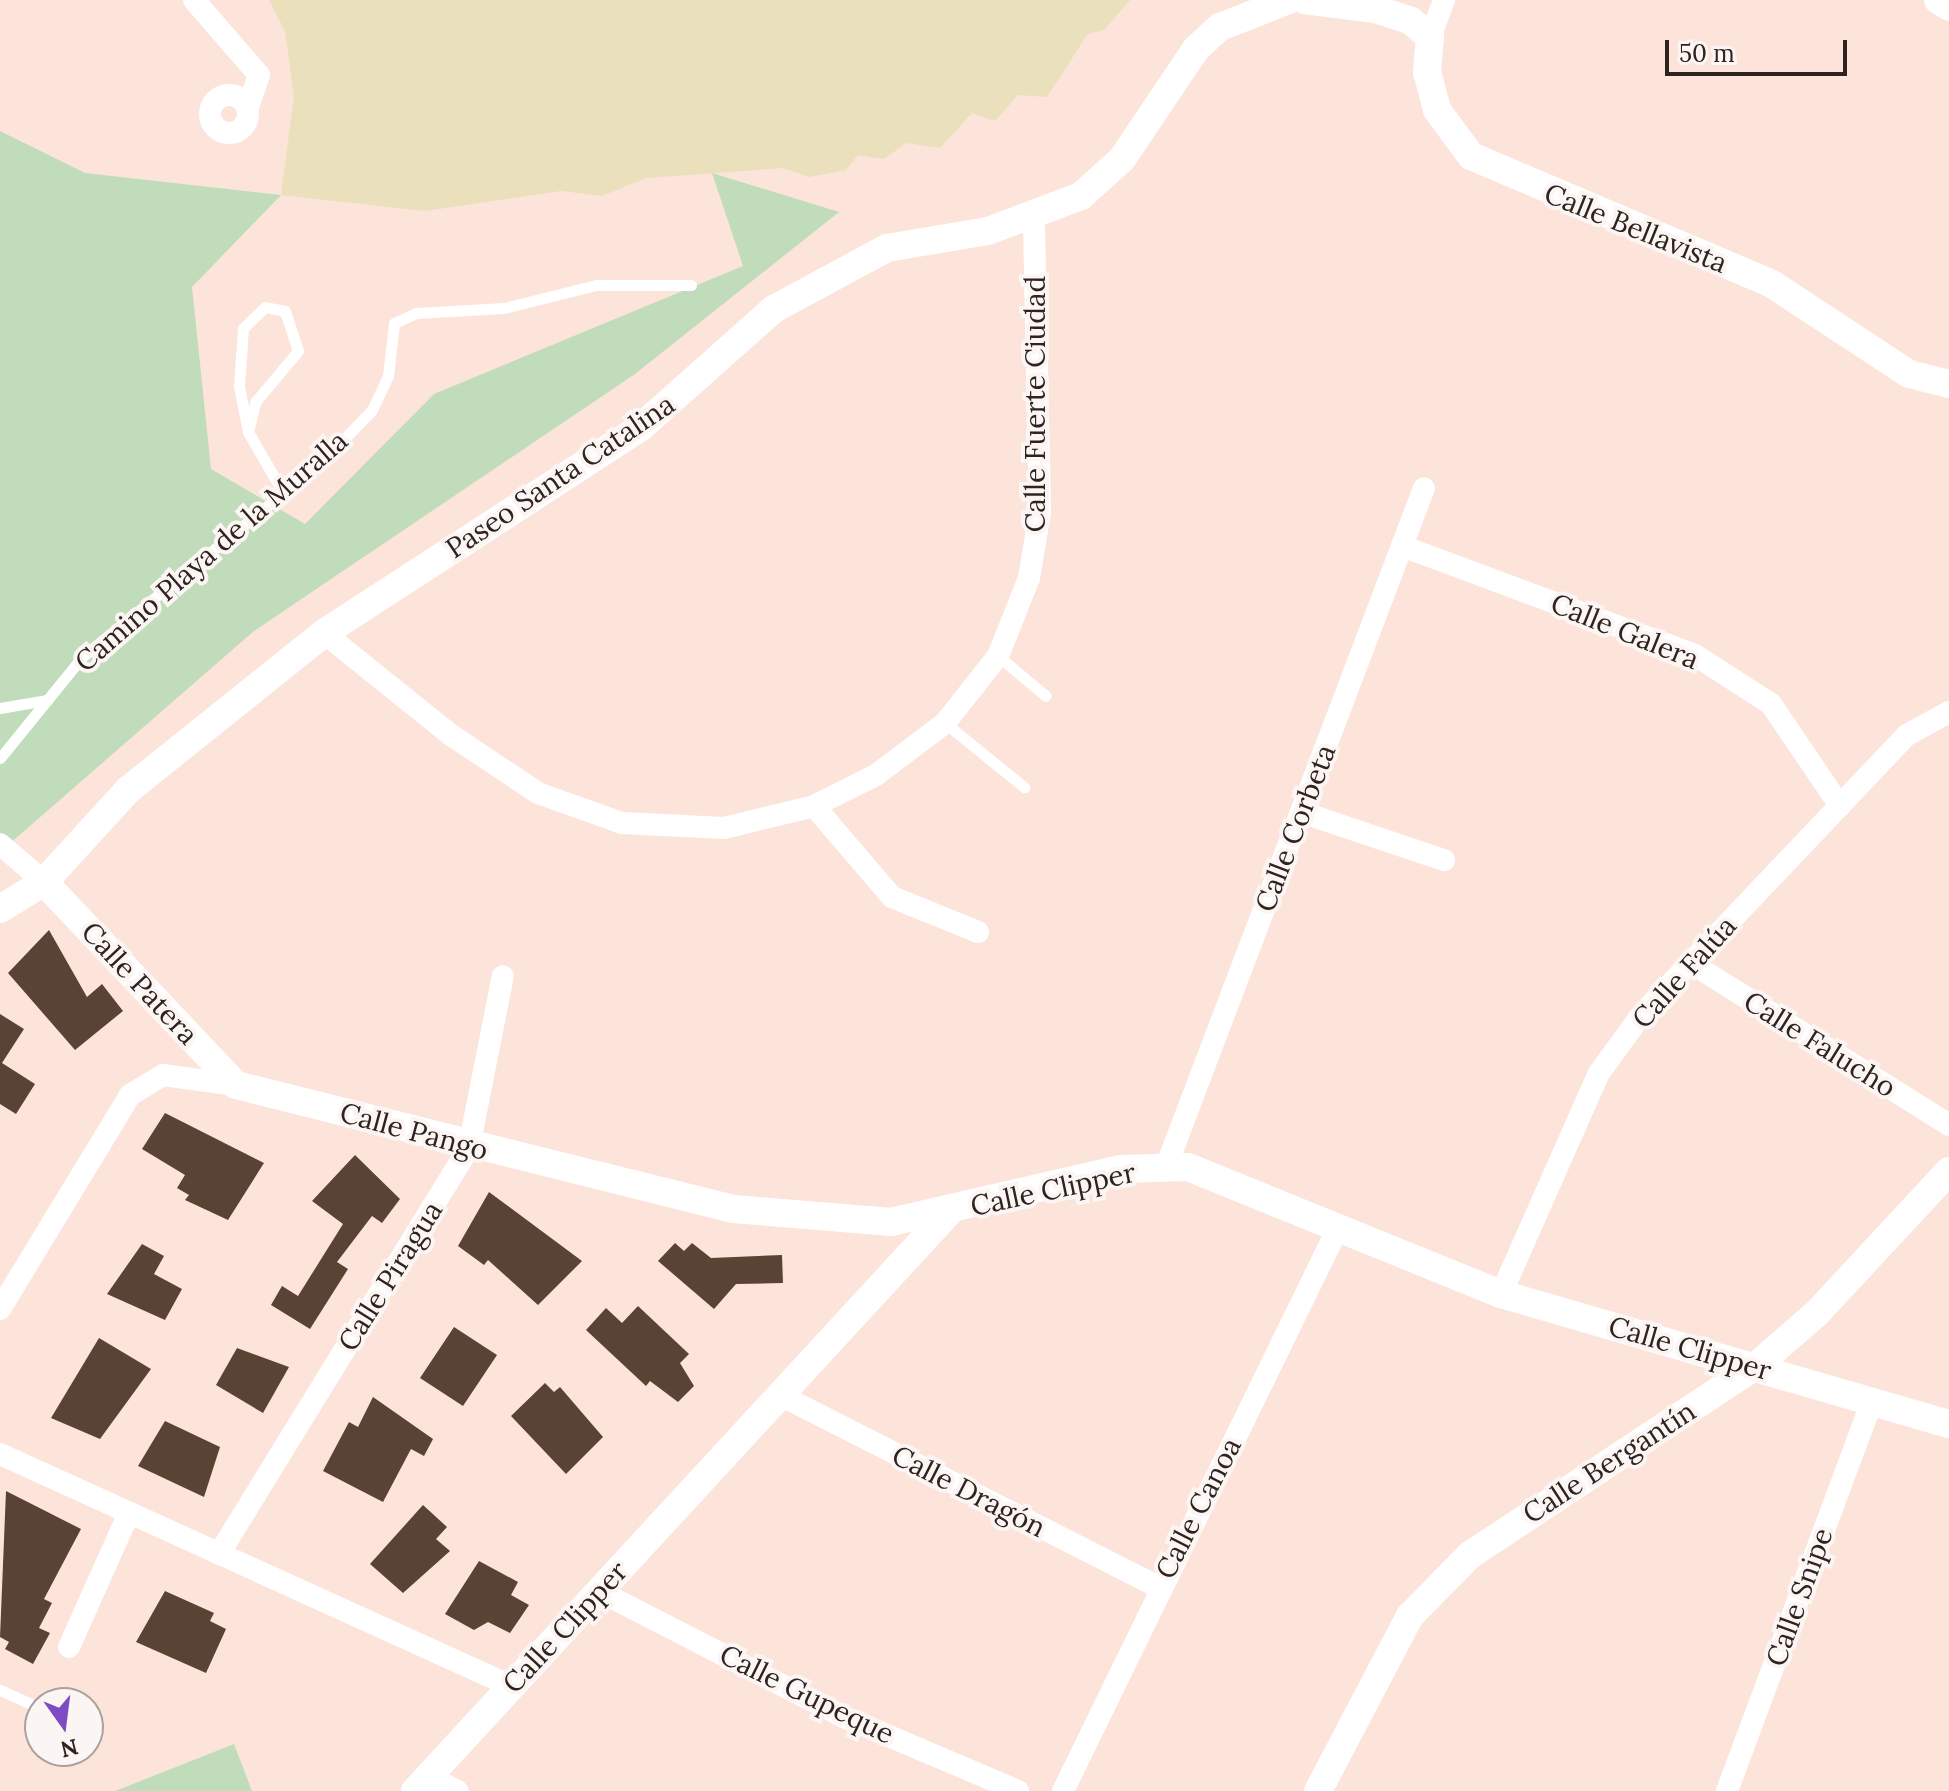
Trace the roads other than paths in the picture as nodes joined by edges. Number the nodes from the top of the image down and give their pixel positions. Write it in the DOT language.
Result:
graph roads {
  1 [pos="194,0"];
  2 [pos="1289,0"];
  3 [pos="1304,0"];
  4 [pos="1444,0"];
  5 [pos="1938,0"];
  6 [pos="1949,7"];
  7 [pos="1430,37"];
  8 [pos="248,107"];
  9 [pos="1034,218"];
  10 [pos="691,285"];
  11 [pos="1949,384"];
  12 [pos="248,432"];
  13 [pos="1424,488"];
  14 [pos="281,489"];
  15 [pos="1402,546"];
  16 [pos="324,633"];
  17 [pos="998,656"];
  18 [pos="1046,696"];
  19 [pos="47,700"];
  20 [pos="0,708"];
  21 [pos="1949,712"];
  22 [pos="945,723"];
  23 [pos="0,758"];
  24 [pos="1024,787"];
  25 [pos="814,806"];
  26 [pos="1840,806"];
  27 [pos="1301,812"];
  28 [pos="0,844"];
  29 [pos="1444,860"];
  30 [pos="44,882"];
  31 [pos="0,909"];
  32 [pos="978,932"];
  33 [pos="1691,963"];
  34 [pos="503,976"];
  35 [pos="236,1085"];
  36 [pos="1949,1125"];
  37 [pos="469,1147"];
  38 [pos="1166,1167"];
  39 [pos="1949,1171"];
  40 [pos="950,1211"];
  41 [pos="1338,1228"];
  42 [pos="1501,1294"];
  43 [pos="0,1309"];
  44 [pos="1756,1366"];
  45 [pos="780,1395"];
  46 [pos="1871,1403"];
  47 [pos="1949,1424"];
  48 [pos="0,1454"];
  49 [pos="129,1513"];
  50 [pos="219,1554"];
  51 [pos="1158,1587"];
  52 [pos="599,1591"];
  53 [pos="69,1647"];
  54 [pos="511,1686"];
  55 [pos="0,1690"];
  56 [pos="24,1701"];
  57 [pos="422,1783"];
  58 [pos="457,1791"];
  59 [pos="1018,1791"];
  60 [pos="1063,1791"];
  61 [pos="1318,1791"];
  62 [pos="1727,1791"];
  1 -- 8 [label="street"];
  2 -- 9 [label="street, Paseo Santa Catalina"];
  3 -- 7 [label="street"];
  4 -- 7 [label="street, Calle Bellavista"];
  5 -- 6 [label="street"];
  7 -- 11 [label="street, Calle Bellavista"];
  9 -- 16 [label="street, Paseo Santa Catalina"];
  9 -- 17 [label="street, Calle Fuerte Ciudad"];
  10 -- 14 [label="lane, Camino Playa de la Muralla"];
  12 -- 12 [label="lane"];
  12 -- 14 [label="lane"];
  13 -- 15 [label="street, Calle Corbeta"];
  14 -- 19 [label="lane, Camino Playa de la Muralla"];
  15 -- 26 [label="street, Calle Galera"];
  15 -- 27 [label="street, Calle Corbeta"];
  16 -- 25 [label="street, Calle Fuerte Ciudad"];
  16 -- 30 [label="street, Paseo Santa Catalina"];
  17 -- 18 [label="lane"];
  17 -- 22 [label="street, Calle Fuerte Ciudad"];
  19 -- 20 [label="lane"];
  19 -- 23 [label="lane, Camino Playa de la Muralla"];
  21 -- 26 [label="street, Calle Falúa"];
  22 -- 24 [label="lane"];
  22 -- 25 [label="street, Calle Fuerte Ciudad"];
  25 -- 32 [label="street"];
  26 -- 33 [label="street, Calle Falúa"];
  27 -- 29 [label="street"];
  27 -- 38 [label="street, Calle Corbeta"];
  28 -- 30 [label="street"];
  30 -- 31 [label="street, Paseo Santa Catalina"];
  30 -- 35 [label="street, Calle Patera"];
  33 -- 36 [label="street, Calle Falucho"];
  33 -- 42 [label="street, Calle Falúa"];
  34 -- 37 [label="street, Calle Piragua"];
  35 -- 37 [label="street, Calle Pango"];
  35 -- 43 [label="street, Calle Pango"];
  37 -- 40 [label="street, Calle Pango"];
  37 -- 50 [label="street, Calle Piragua"];
  38 -- 40 [label="street, Calle Clipper"];
  38 -- 41 [label="street, Calle Clipper"];
  39 -- 44 [label="street, Calle Bergantín"];
  40 -- 45 [label="street, Calle Clipper"];
  41 -- 42 [label="street, Calle Clipper"];
  41 -- 51 [label="street, Calle Canoa"];
  42 -- 44 [label="street, Calle Clipper"];
  44 -- 46 [label="street, Calle Clipper"];
  44 -- 61 [label="street, Calle Bergantín"];
  45 -- 51 [label="street, Calle Dragón"];
  45 -- 52 [label="street, Calle Clipper"];
  46 -- 47 [label="street, Calle Clipper"];
  46 -- 62 [label="street, Calle Snipe"];
  48 -- 49 [label="street"];
  49 -- 50 [label="street"];
  49 -- 53 [label="street"];
  50 -- 54 [label="street"];
  51 -- 60 [label="street, Calle Canoa"];
  52 -- 54 [label="street, Calle Clipper"];
  52 -- 59 [label="street, Calle Gupeque"];
  54 -- 57 [label="street, Calle Clipper"];
  55 -- 56 [label="lane"];
  57 -- 58 [label="street"];
}
